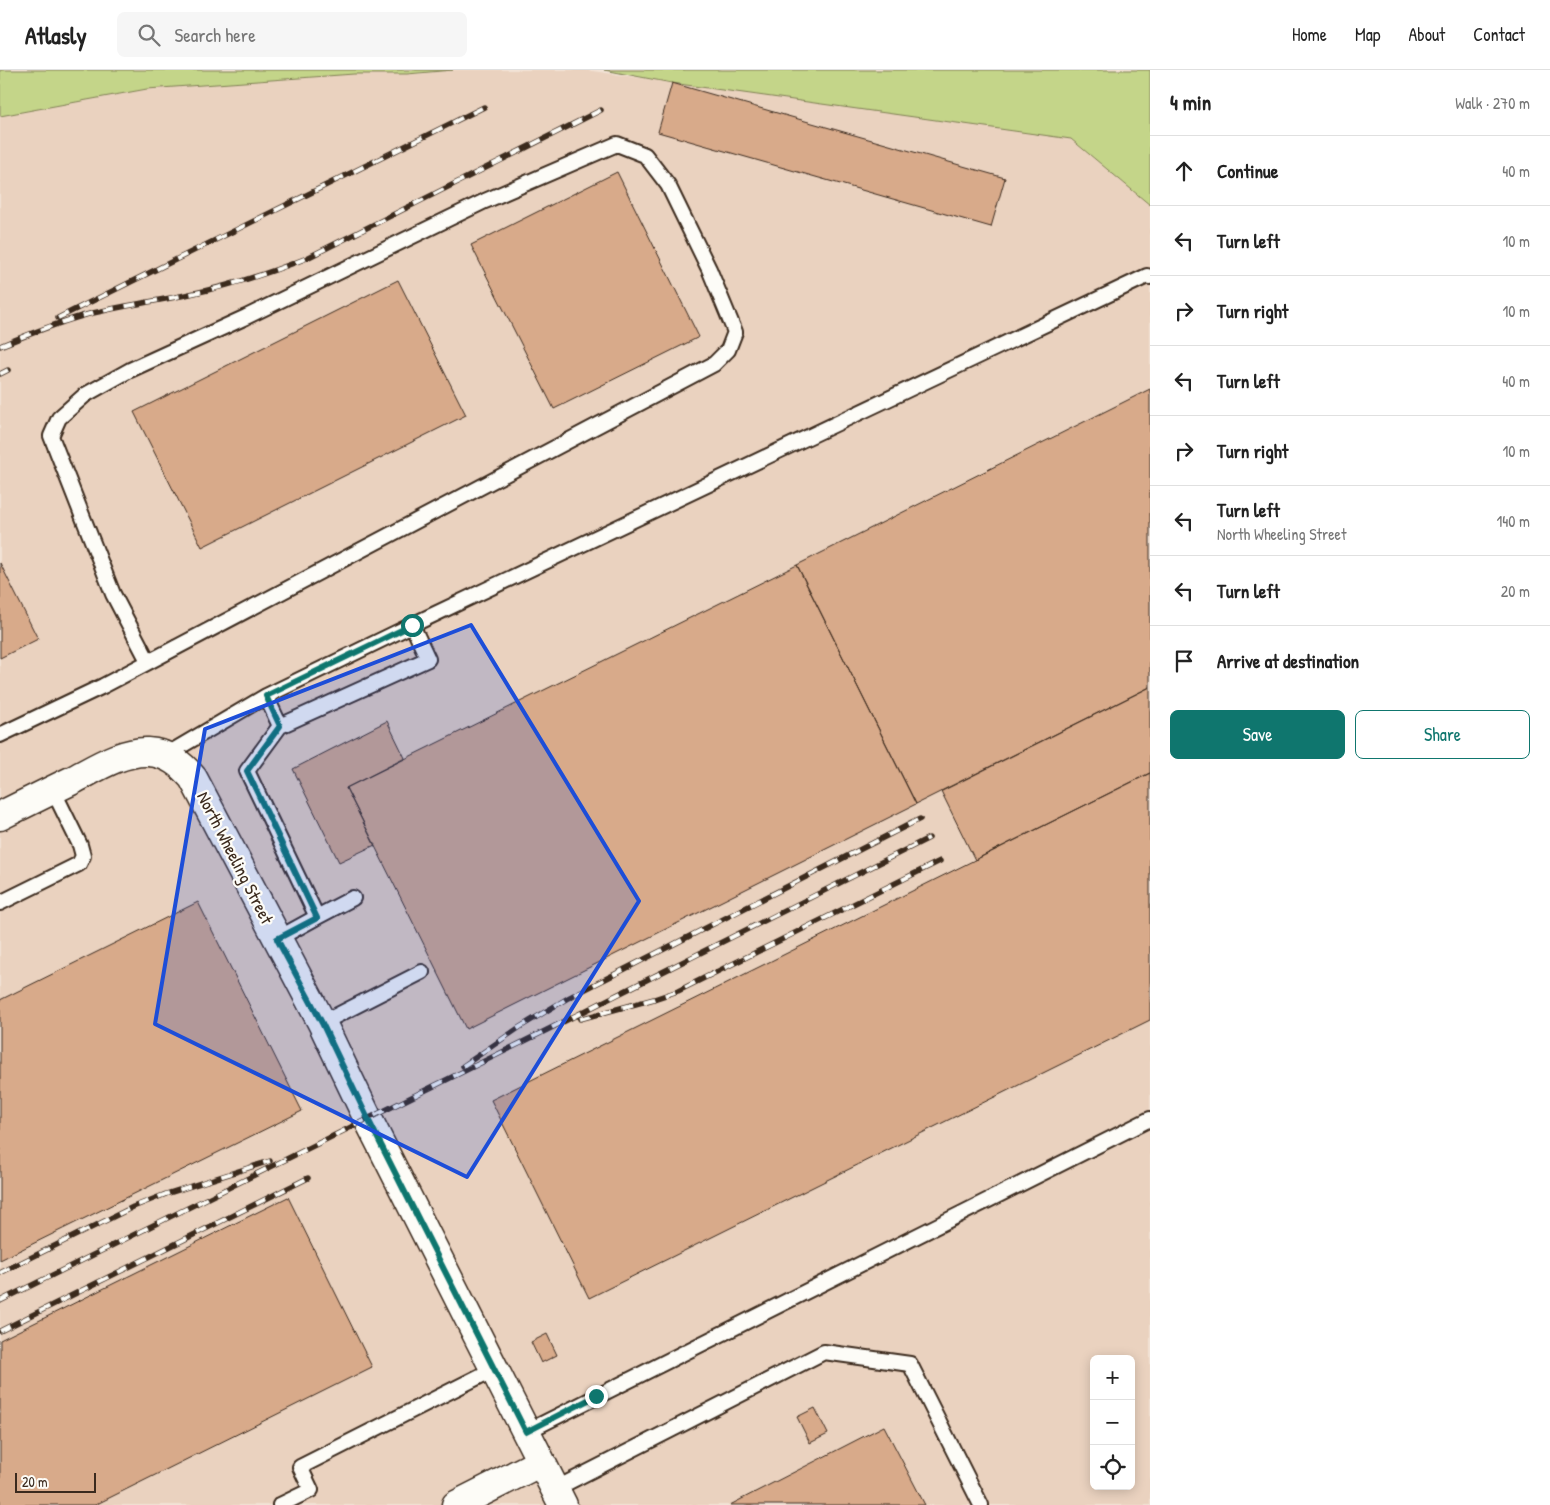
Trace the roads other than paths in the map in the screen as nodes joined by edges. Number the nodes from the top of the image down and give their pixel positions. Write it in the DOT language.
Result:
graph roads {
  1 [pos="1150,277"];
  2 [pos="412,625"];
  3 [pos="148,661"];
  4 [pos="266,696"];
  5 [pos="280,726"];
  6 [pos="0,735"];
  7 [pos="166,755"];
  8 [pos="53,790"];
  9 [pos="0,816"];
  10 [pos="353,898"];
  11 [pos="0,903"];
  12 [pos="317,918"];
  13 [pos="277,939"];
  14 [pos="422,972"];
  15 [pos="322,1023"];
  16 [pos="1150,1119"];
  17 [pos="494,1369"];
  18 [pos="526,1432"];
  19 [pos="541,1462"];
  20 [pos="559,1497"];
  21 [pos="280,1505"];
  22 [pos="456,1505"];
  23 [pos="981,1505"];
  1 -- 2 [label="lane"];
  2 -- 4 [label="lane"];
  2 -- 5 [label="lane"];
  3 -- 3 [label="lane"];
  3 -- 6 [label="lane"];
  4 -- 5 [label="lane"];
  4 -- 7 [label="lane"];
  5 -- 12 [label="lane"];
  7 -- 8 [label="street"];
  7 -- 13 [label="street, North Wheeling Street"];
  8 -- 9 [label="street"];
  8 -- 11 [label="lane"];
  10 -- 12 [label="lane"];
  12 -- 13 [label="lane"];
  13 -- 15 [label="street, North Wheeling Street"];
  14 -- 15 [label="lane"];
  15 -- 17 [label="street, North Wheeling Street"];
  16 -- 18 [label="lane"];
  17 -- 18 [label="street, North Wheeling Street"];
  17 -- 21 [label="lane"];
  18 -- 19 [label="street, North Wheeling Street"];
  19 -- 20 [label="street, North Wheeling Street"];
  19 -- 22 [label="street"];
  20 -- 23 [label="lane"];
}
